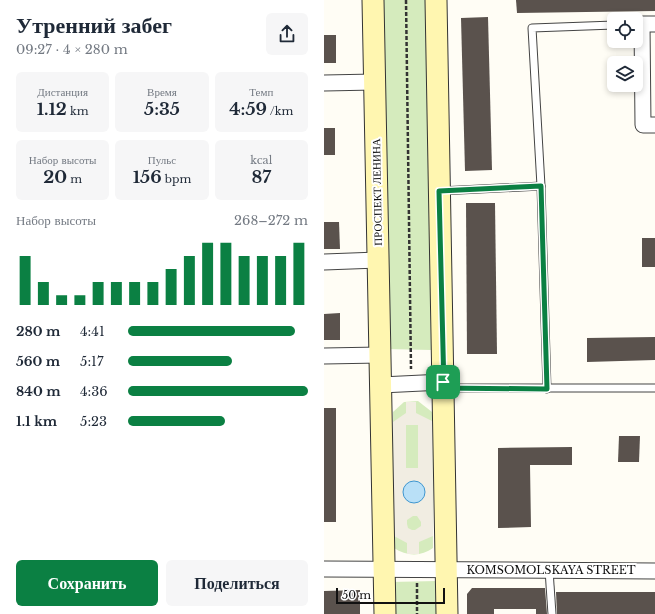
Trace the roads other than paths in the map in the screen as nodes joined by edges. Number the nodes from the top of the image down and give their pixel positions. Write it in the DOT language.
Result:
graph roads {
  1 [pos="373,0"];
  2 [pos="436,0"];
  3 [pos="644,24"];
  4 [pos="607,25"];
  5 [pos="375,82"];
  6 [pos="324,83"];
  7 [pos="655,125"];
  8 [pos="541,186"];
  9 [pos="439,191"];
  10 [pos="378,260"];
  11 [pos="324,262"];
  12 [pos="380,355"];
  13 [pos="324,356"];
  14 [pos="381,385"];
  15 [pos="443,385"];
  16 [pos="655,388"];
  17 [pos="547,389"];
  18 [pos="324,569"];
  19 [pos="384,569"];
  20 [pos="447,569"];
  21 [pos="549,570"];
  22 [pos="655,570"];
  23 [pos="385,614"];
  24 [pos="448,614"];
  25 [pos="552,614"];
  1 -- 5 [label="street, ПРОСПЕКТ ЛЕНИНА"];
  2 -- 9 [label="street"];
  3 -- 7 [label="street"];
  4 -- 8 [label="lane"];
  5 -- 6 [label="street"];
  5 -- 10 [label="street, ПРОСПЕКТ ЛЕНИНА"];
  8 -- 9 [label="lane"];
  8 -- 17 [label="lane"];
  9 -- 15 [label="street"];
  10 -- 11 [label="street"];
  10 -- 12 [label="street, ПРОСПЕКТ ЛЕНИНА"];
  12 -- 13 [label="street"];
  12 -- 14 [label="street, ПРОСПЕКТ ЛЕНИНА"];
  14 -- 15 [label="street"];
  14 -- 19 [label="street, ПРОСПЕКТ ЛЕНИНА"];
  15 -- 17 [label="lane"];
  15 -- 20 [label="street"];
  16 -- 17 [label="lane"];
  18 -- 19 [label="street"];
  19 -- 20 [label="street"];
  19 -- 23 [label="street, ПРОСПЕКТ ЛЕНИНА"];
  20 -- 21 [label="street, KOMSOMOLSKAYA STREET"];
  20 -- 24 [label="street"];
  21 -- 22 [label="street, KOMSOMOLSKAYA STREET"];
  21 -- 25 [label="lane"];
}
